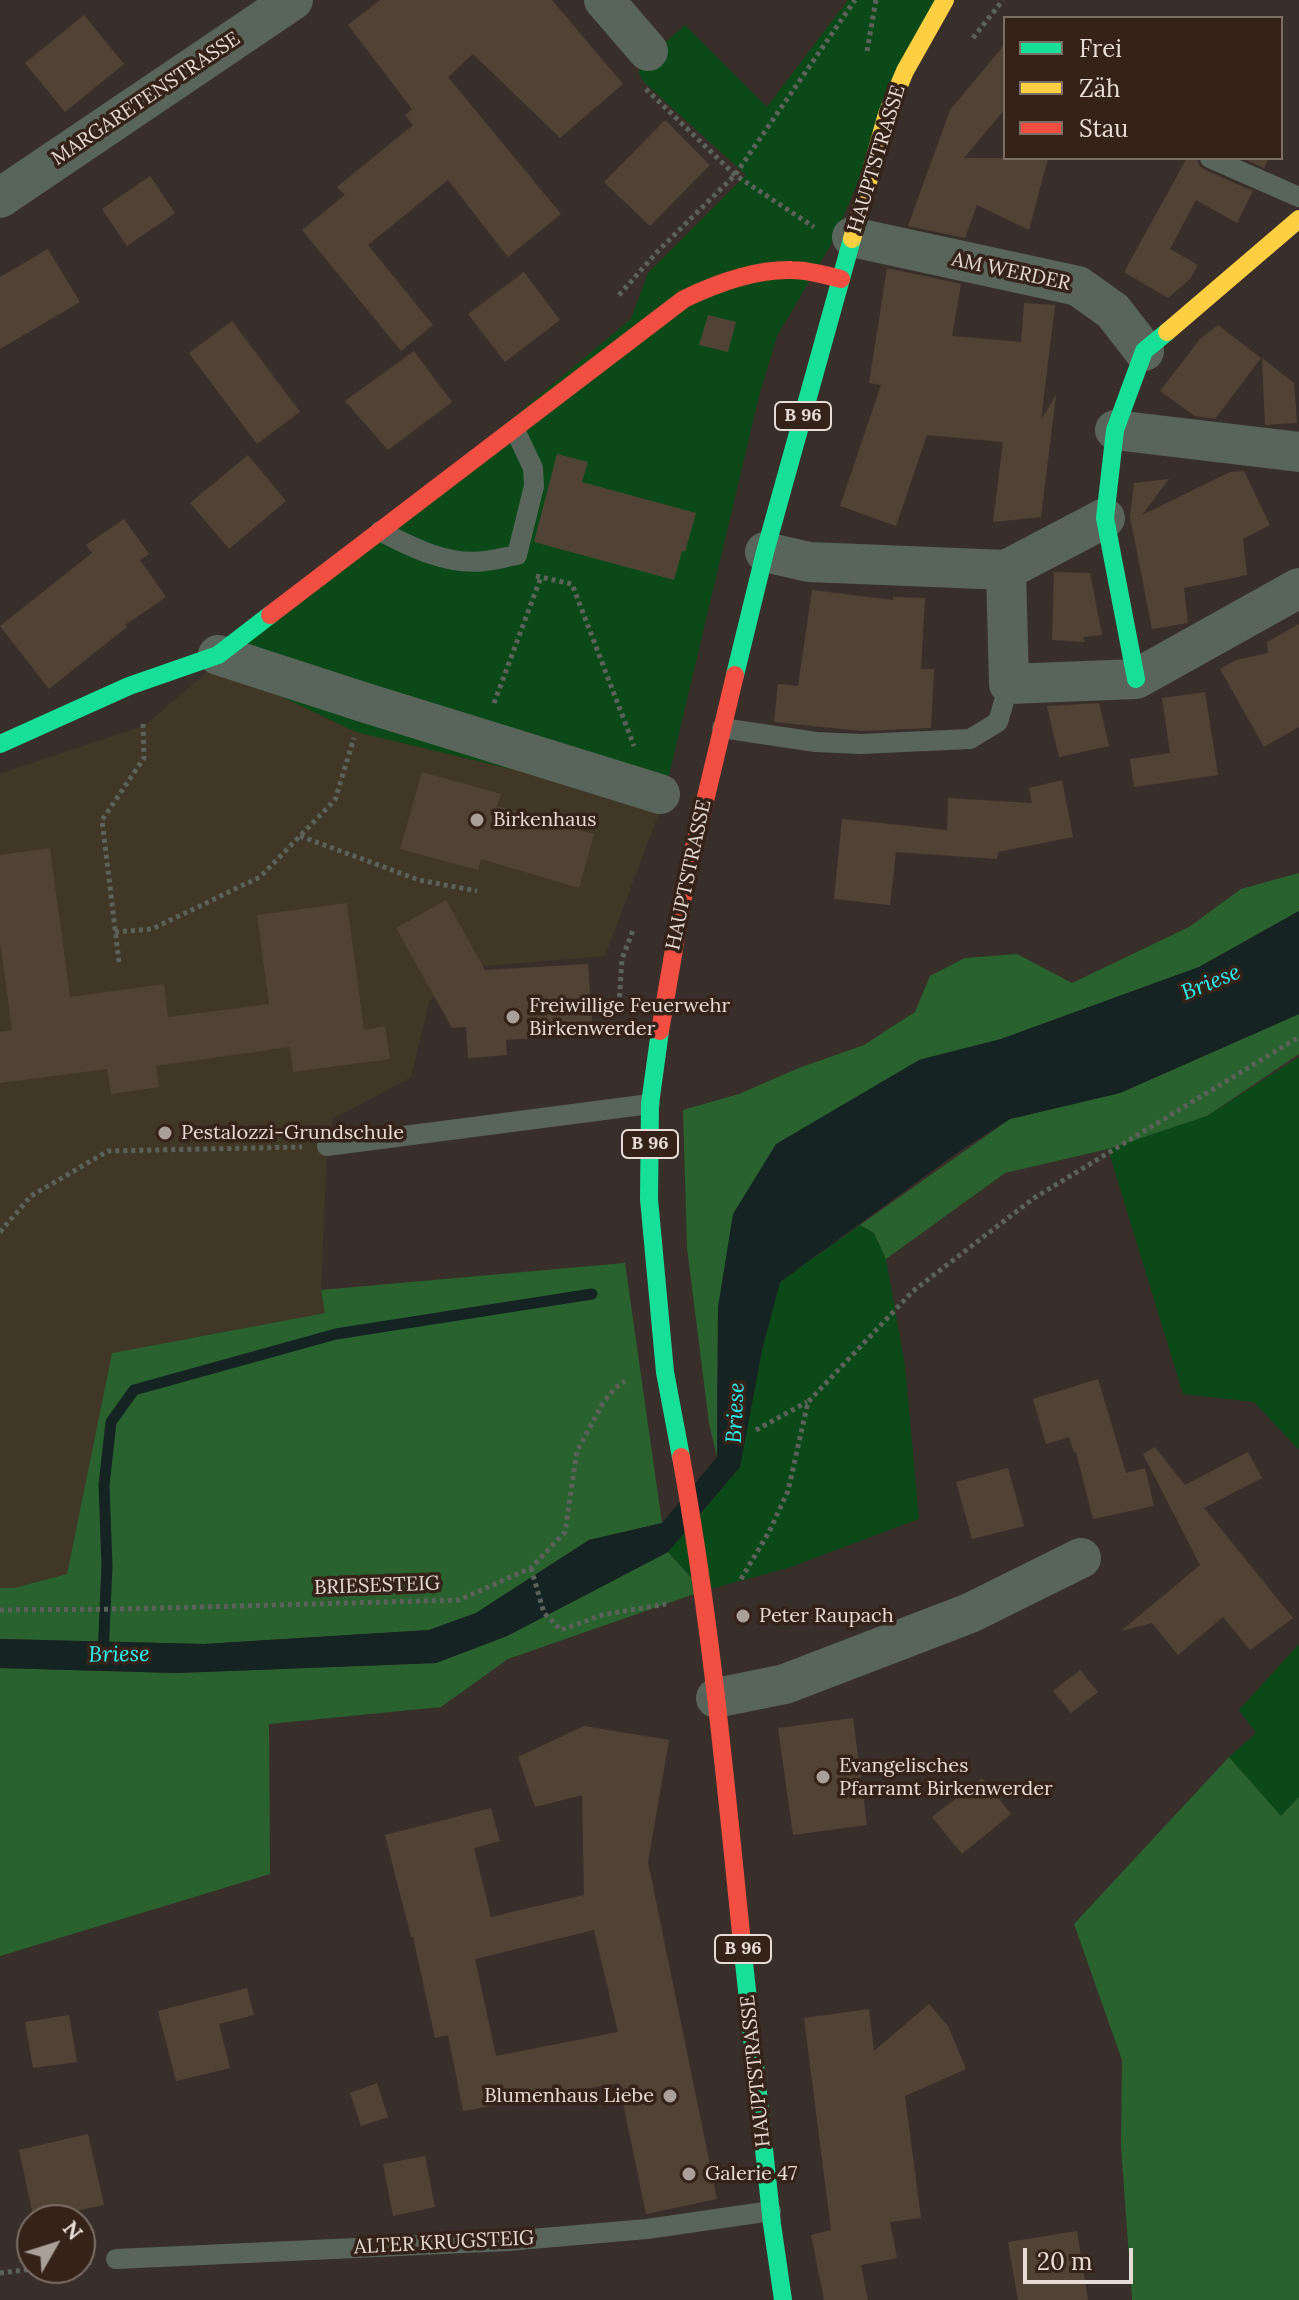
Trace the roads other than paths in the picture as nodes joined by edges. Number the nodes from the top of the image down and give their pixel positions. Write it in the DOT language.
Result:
graph roads {
  1 [pos="293,0"];
  2 [pos="604,0"];
  3 [pos="945,0"];
  4 [pos="648,51"];
  5 [pos="1215,160"];
  6 [pos="1299,197"];
  7 [pos="0,198"];
  8 [pos="1299,219"];
  9 [pos="836,234"];
  10 [pos="841,279"];
  11 [pos="1144,351"];
  12 [pos="515,430"];
  13 [pos="1115,430"];
  14 [pos="1299,452"];
  15 [pos="1105,518"];
  16 [pos="380,531"];
  17 [pos="765,552"];
  18 [pos="1006,570"];
  19 [pos="1299,588"];
  20 [pos="218,655"];
  21 [pos="1136,679"];
  22 [pos="1009,684"];
  23 [pos="722,728"];
  24 [pos="0,744"];
  25 [pos="656,793"];
  26 [pos="650,1104"];
  27 [pos="327,1146"];
  28 [pos="1081,1558"];
  29 [pos="716,1698"];
  30 [pos="771,2211"];
  31 [pos="116,2259"];
  32 [pos="783,2300"];
  1 -- 7 [label="street, MARGARETENSTRASSE"];
  2 -- 4 [label="street"];
  3 -- 9 [label="main road, HAUPTSTRASSE / B 96"];
  5 -- 6 [label="lane"];
  8 -- 11 [label="main road"];
  9 -- 10 [label="main road, HAUPTSTRASSE / B 96"];
  9 -- 11 [label="street, AM WERDER"];
  10 -- 12 [label="main road"];
  10 -- 17 [label="main road, HAUPTSTRASSE / B 96"];
  11 -- 13 [label="main road"];
  12 -- 16 [label="main road"];
  12 -- 16 [label="lane"];
  13 -- 14 [label="street"];
  13 -- 15 [label="main road"];
  15 -- 18 [label="street"];
  15 -- 21 [label="main road"];
  16 -- 20 [label="main road"];
  17 -- 18 [label="street"];
  17 -- 23 [label="main road, HAUPTSTRASSE / B 96"];
  18 -- 22 [label="street"];
  19 -- 21 [label="street"];
  20 -- 24 [label="main road"];
  20 -- 25 [label="street"];
  21 -- 22 [label="street"];
  22 -- 23 [label="lane"];
  23 -- 26 [label="main road, HAUPTSTRASSE / B 96"];
  26 -- 27 [label="lane"];
  26 -- 29 [label="main road, HAUPTSTRASSE / B 96"];
  28 -- 29 [label="street"];
  29 -- 30 [label="main road, HAUPTSTRASSE / B 96"];
  30 -- 31 [label="lane, ALTER KRUGSTEIG"];
  30 -- 32 [label="main road, HAUPTSTRASSE / B 96"];
}
